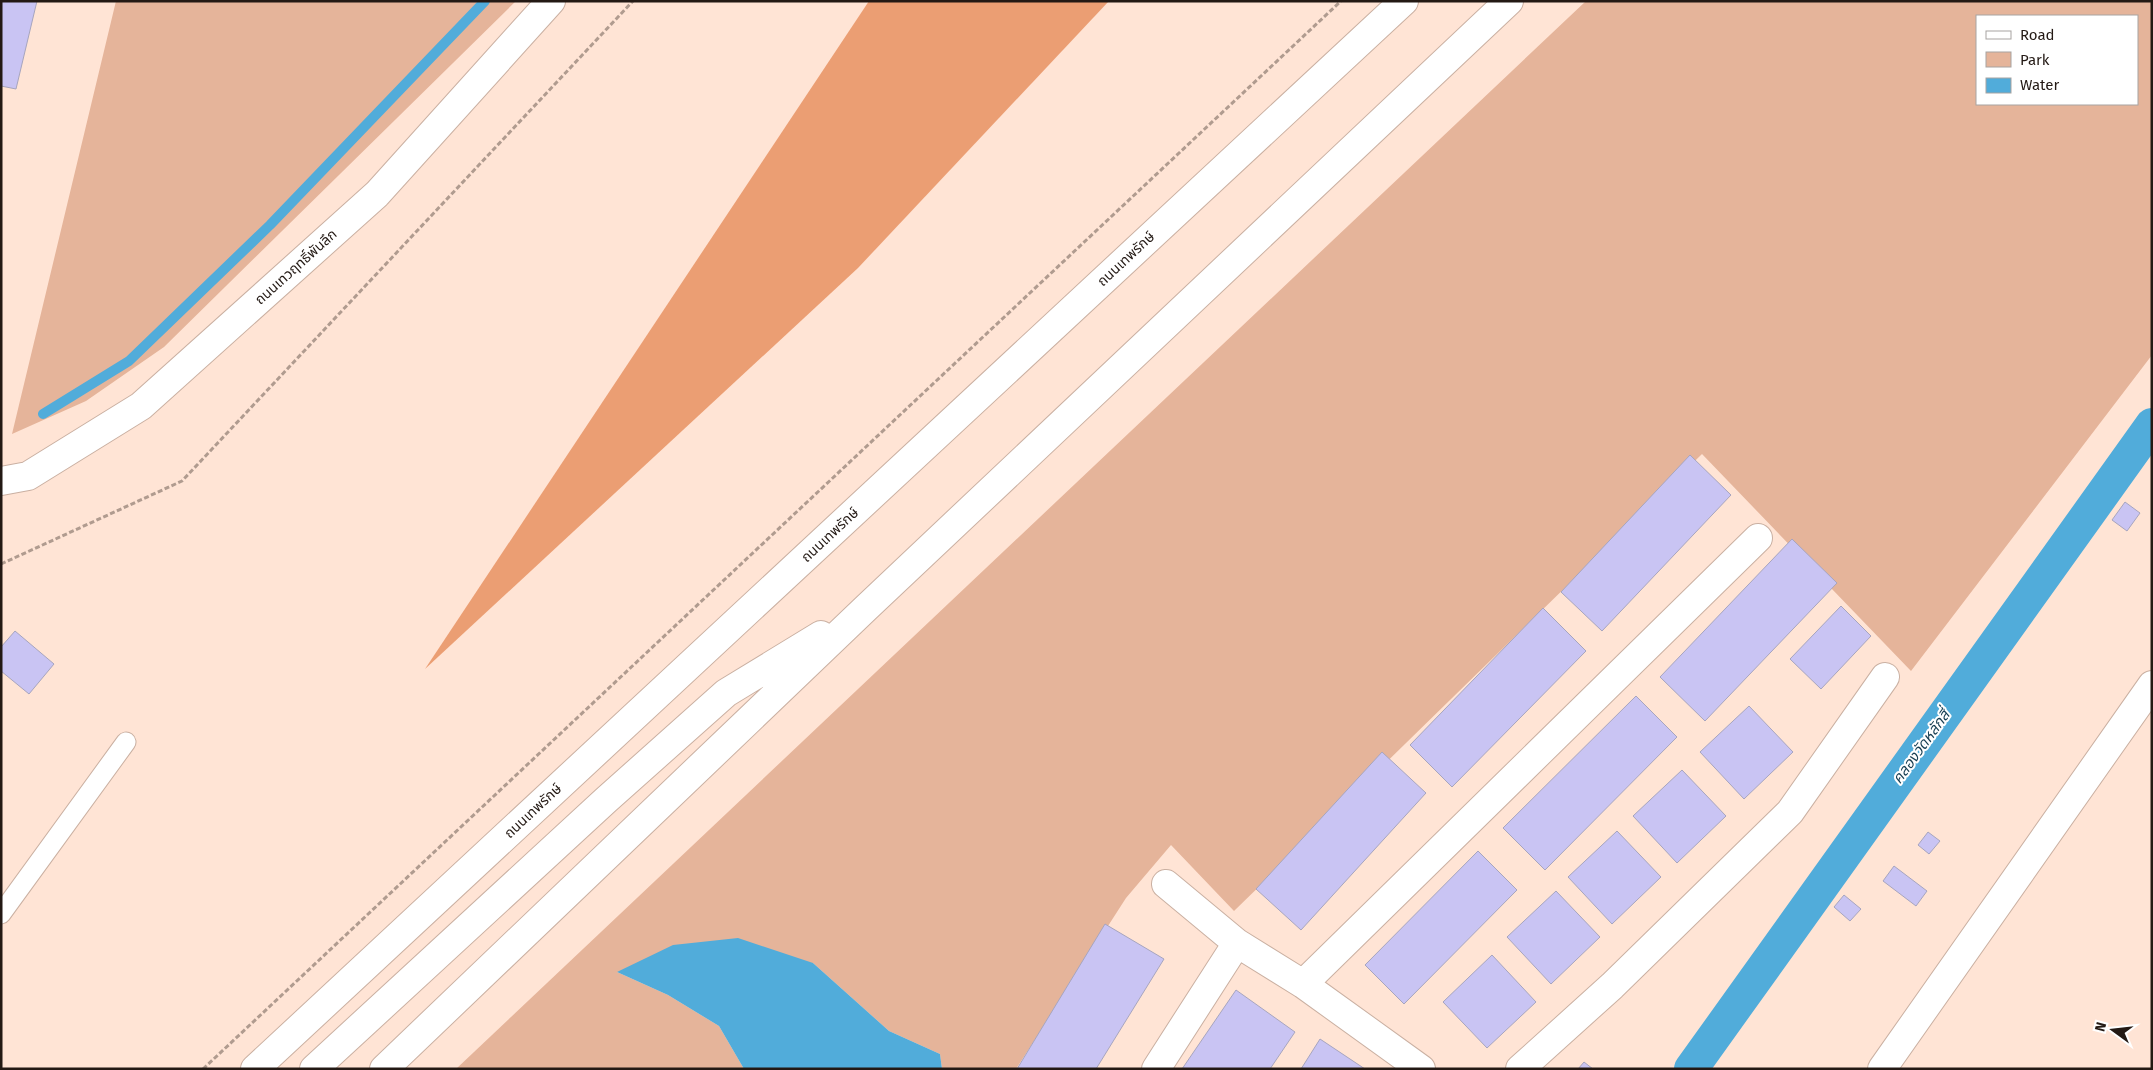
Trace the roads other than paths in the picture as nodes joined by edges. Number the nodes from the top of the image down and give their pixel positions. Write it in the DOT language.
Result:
graph roads {
  1 [pos="551,1"];
  2 [pos="1404,1"];
  3 [pos="1509,1"];
  4 [pos="1,481"];
  5 [pos="1758,538"];
  6 [pos="866,608"];
  7 [pos="1884,677"];
  8 [pos="2152,684"];
  9 [pos="126,742"];
  10 [pos="1166,884"];
  11 [pos="1,914"];
  12 [pos="1237,944"];
  13 [pos="1303,984"];
  14 [pos="255,1069"];
  15 [pos="314,1069"];
  16 [pos="384,1069"];
  17 [pos="1156,1069"];
  18 [pos="1421,1069"];
  19 [pos="1520,1069"];
  20 [pos="1882,1069"];
  1 -- 4 [label="main road, ถนนเทวฤทธิ์พันลึก"];
  2 -- 14 [label="main road, ถนนเทพรักษ์"];
  3 -- 6 [label="main road"];
  5 -- 13 [label="main road"];
  6 -- 15 [label="main road"];
  6 -- 16 [label="main road"];
  7 -- 19 [label="main road"];
  8 -- 20 [label="main road"];
  9 -- 11 [label="lane"];
  10 -- 12 [label="main road"];
  12 -- 13 [label="main road"];
  12 -- 17 [label="main road"];
  13 -- 18 [label="main road"];
}
